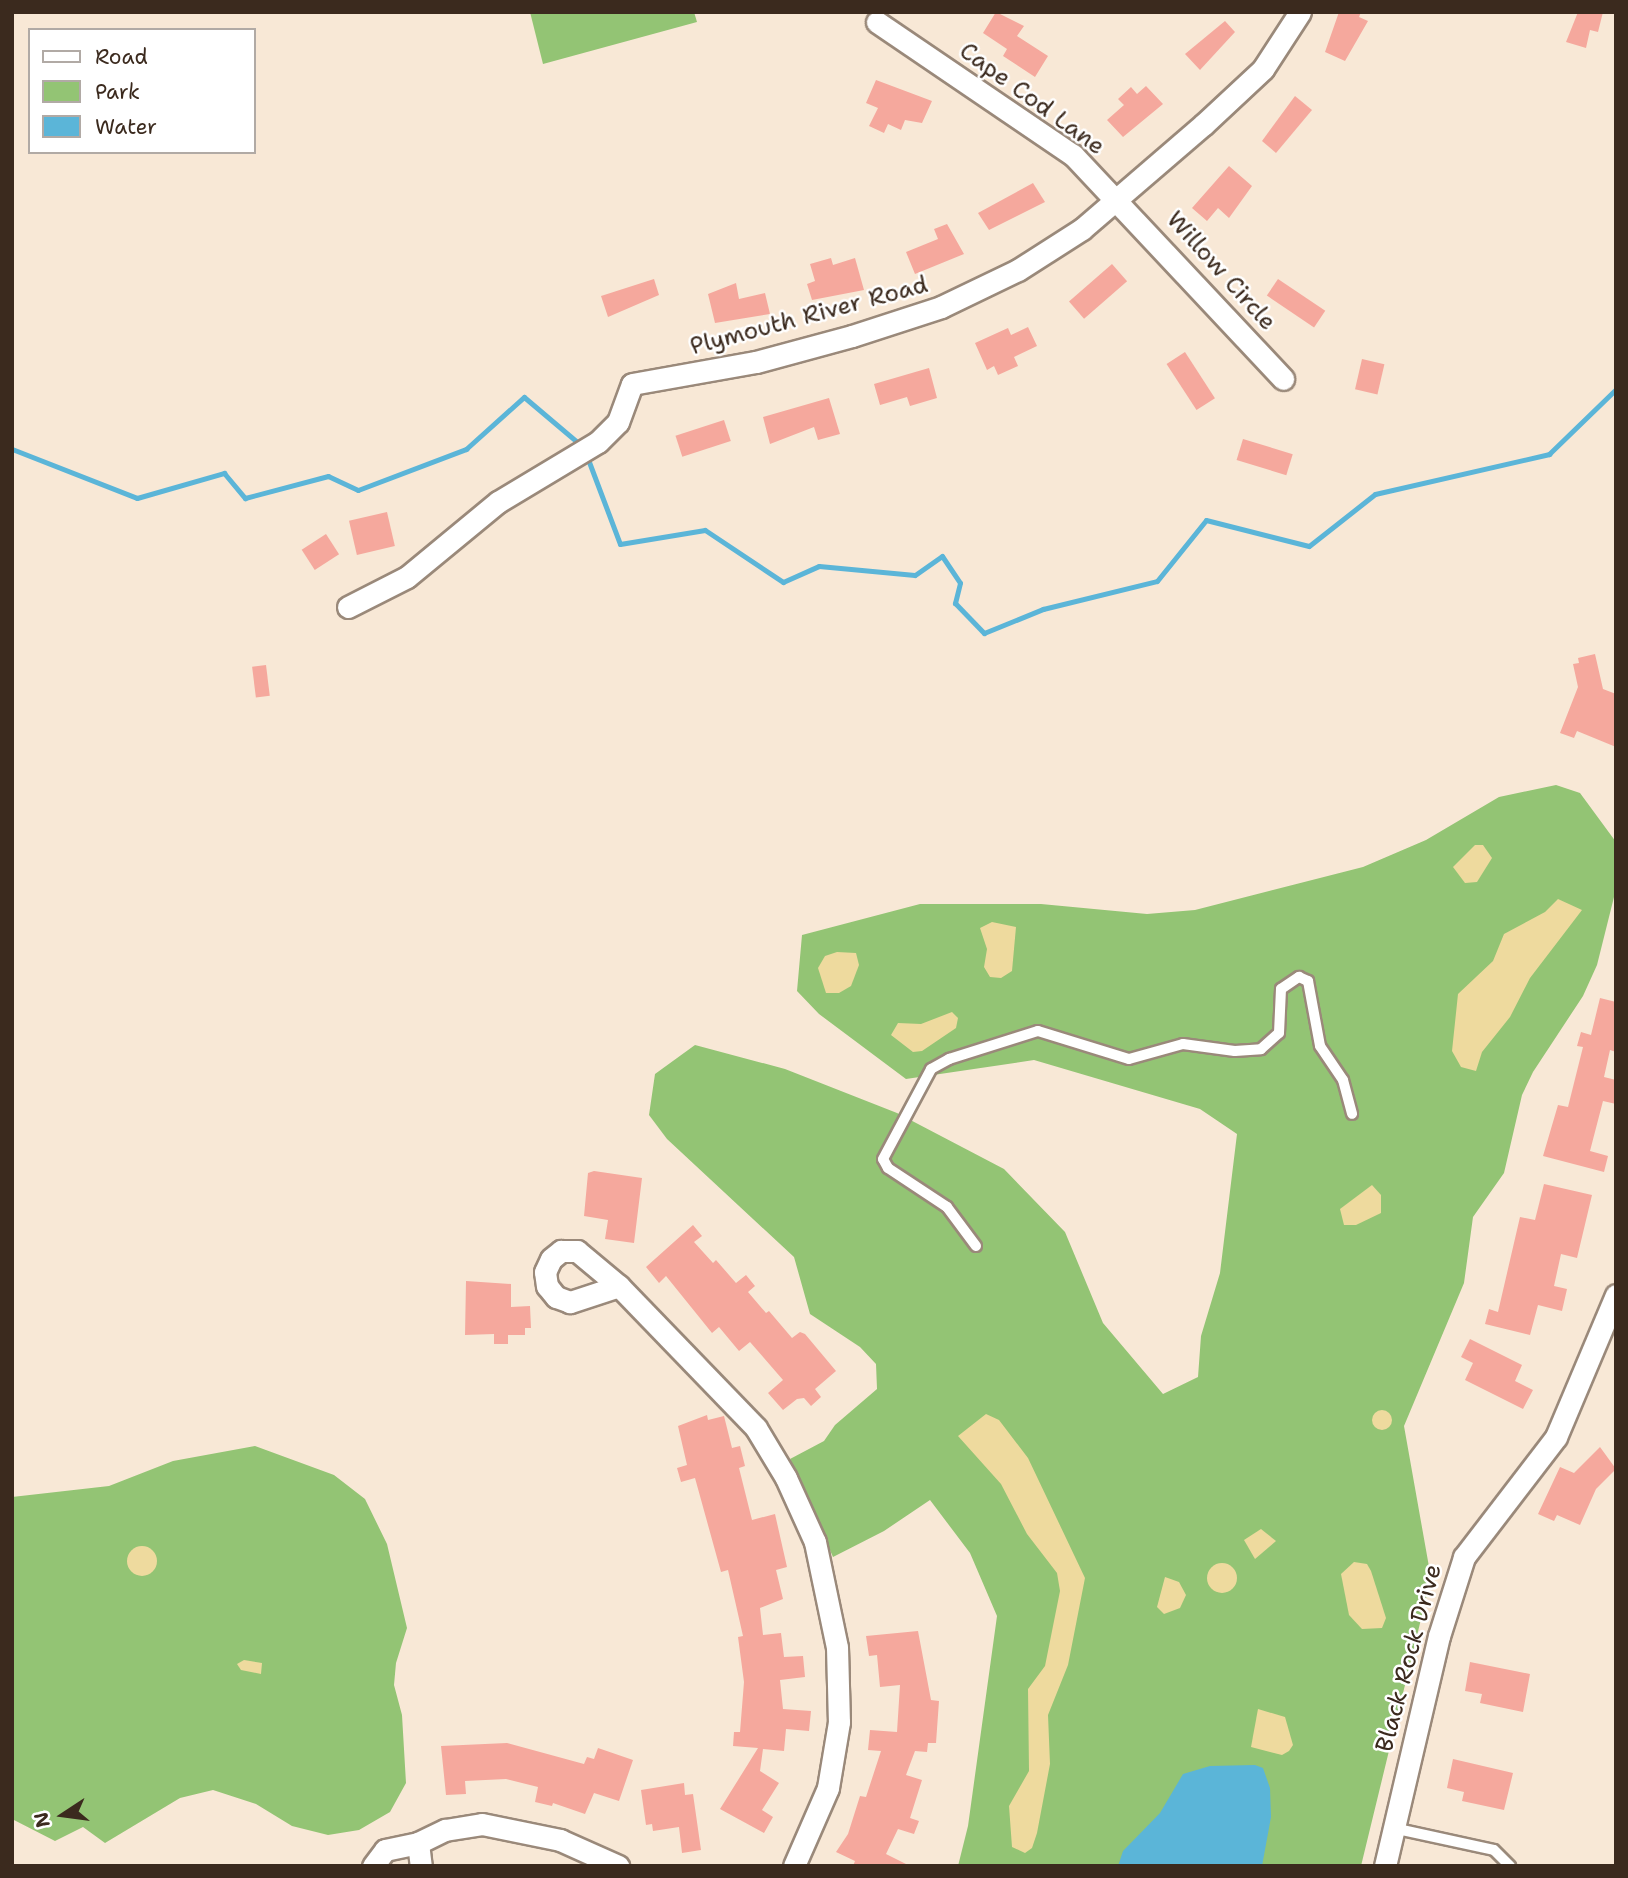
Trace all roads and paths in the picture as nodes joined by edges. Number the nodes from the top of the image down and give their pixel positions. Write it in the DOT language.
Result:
graph roads {
  1 [pos="1300,12"];
  2 [pos="877,22"];
  3 [pos="1119,199"];
  4 [pos="1283,379"];
  5 [pos="348,607"];
  6 [pos="1352,1114"];
  7 [pos="976,1246"];
  8 [pos="619,1286"];
  9 [pos="1616,1295"];
  10 [pos="1393,1828"];
  11 [pos="418,1843"];
  12 [pos="373,1866"];
  13 [pos="421,1866"];
  14 [pos="618,1866"];
  15 [pos="794,1866"];
  16 [pos="1385,1866"];
  17 [pos="1510,1866"];
  1 -- 3 [label="street, Plymouth River Road"];
  2 -- 3 [label="street, Cape Cod Lane"];
  3 -- 4 [label="street, Willow Circle"];
  3 -- 5 [label="street, Plymouth River Road"];
  6 -- 7 [label="lane"];
  8 -- 15 [label="street"];
  9 -- 10 [label="street, Black Rock Drive"];
  10 -- 16 [label="street, Black Rock Drive"];
  10 -- 17 [label="lane"];
  11 -- 12 [label="street"];
  11 -- 13 [label="street"];
  11 -- 14 [label="street"];
}
